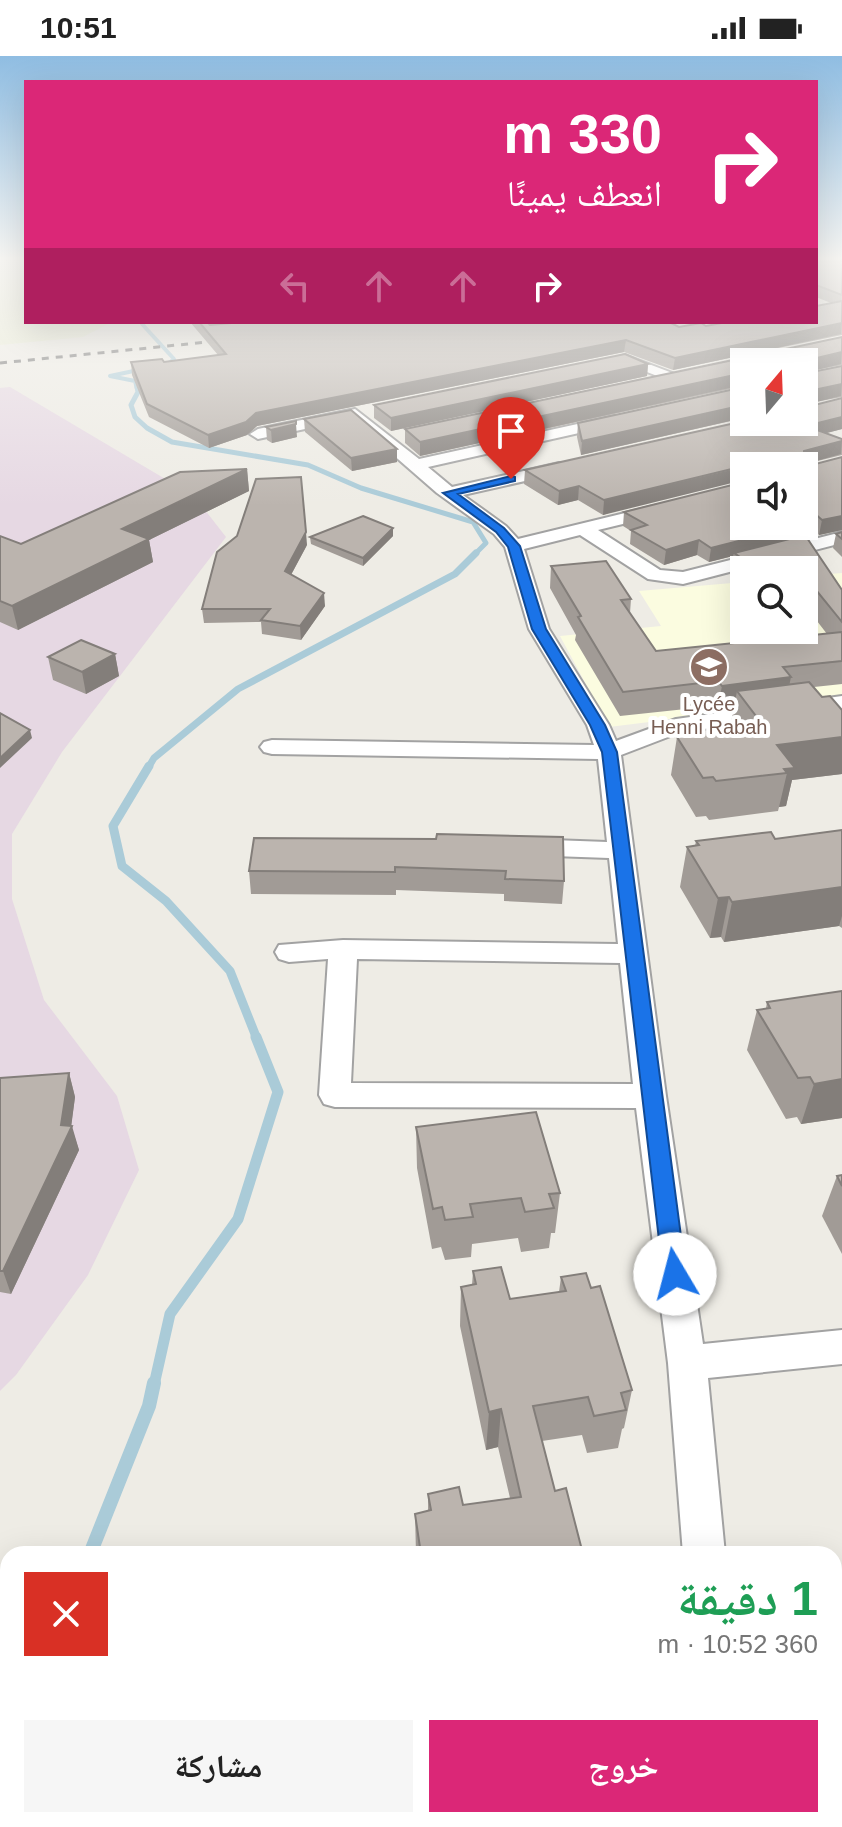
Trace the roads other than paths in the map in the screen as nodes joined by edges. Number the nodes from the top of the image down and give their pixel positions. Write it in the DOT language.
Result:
graph roads {
  1 [pos="595,365"];
  2 [pos="640,384"];
  3 [pos="624,419"];
  4 [pos="258,434"];
  5 [pos="414,465"];
  6 [pos="573,465"];
  7 [pos="449,493"];
  8 [pos="671,506"];
  9 [pos="583,529"];
  10 [pos="839,541"];
  11 [pos="514,546"];
  12 [pos="842,703"];
  13 [pos="272,747"];
  14 [pos="609,752"];
  15 [pos="493,847"];
  16 [pos="620,850"];
  17 [pos="343,949"];
  18 [pos="289,952"];
  19 [pos="634,954"];
  20 [pos="650,1096"];
  21 [pos="842,1347"];
  22 [pos="687,1363"];
  23 [pos="703,1546"];
  1 -- 2 [label="street"];
  3 -- 5 [label="street"];
  4 -- 5 [label="street"];
  5 -- 7 [label="street"];
  6 -- 7 [label="street"];
  7 -- 11 [label="street"];
  8 -- 9 [label="street"];
  9 -- 10 [label="street"];
  9 -- 11 [label="street"];
  11 -- 14 [label="street"];
  12 -- 14 [label="street"];
  13 -- 14 [label="street"];
  14 -- 16 [label="street"];
  15 -- 16 [label="street"];
  16 -- 19 [label="street"];
  17 -- 18 [label="street"];
  17 -- 19 [label="street"];
  17 -- 20 [label="street"];
  19 -- 20 [label="street"];
  20 -- 22 [label="street"];
  21 -- 22 [label="street"];
  22 -- 23 [label="street"];
}
